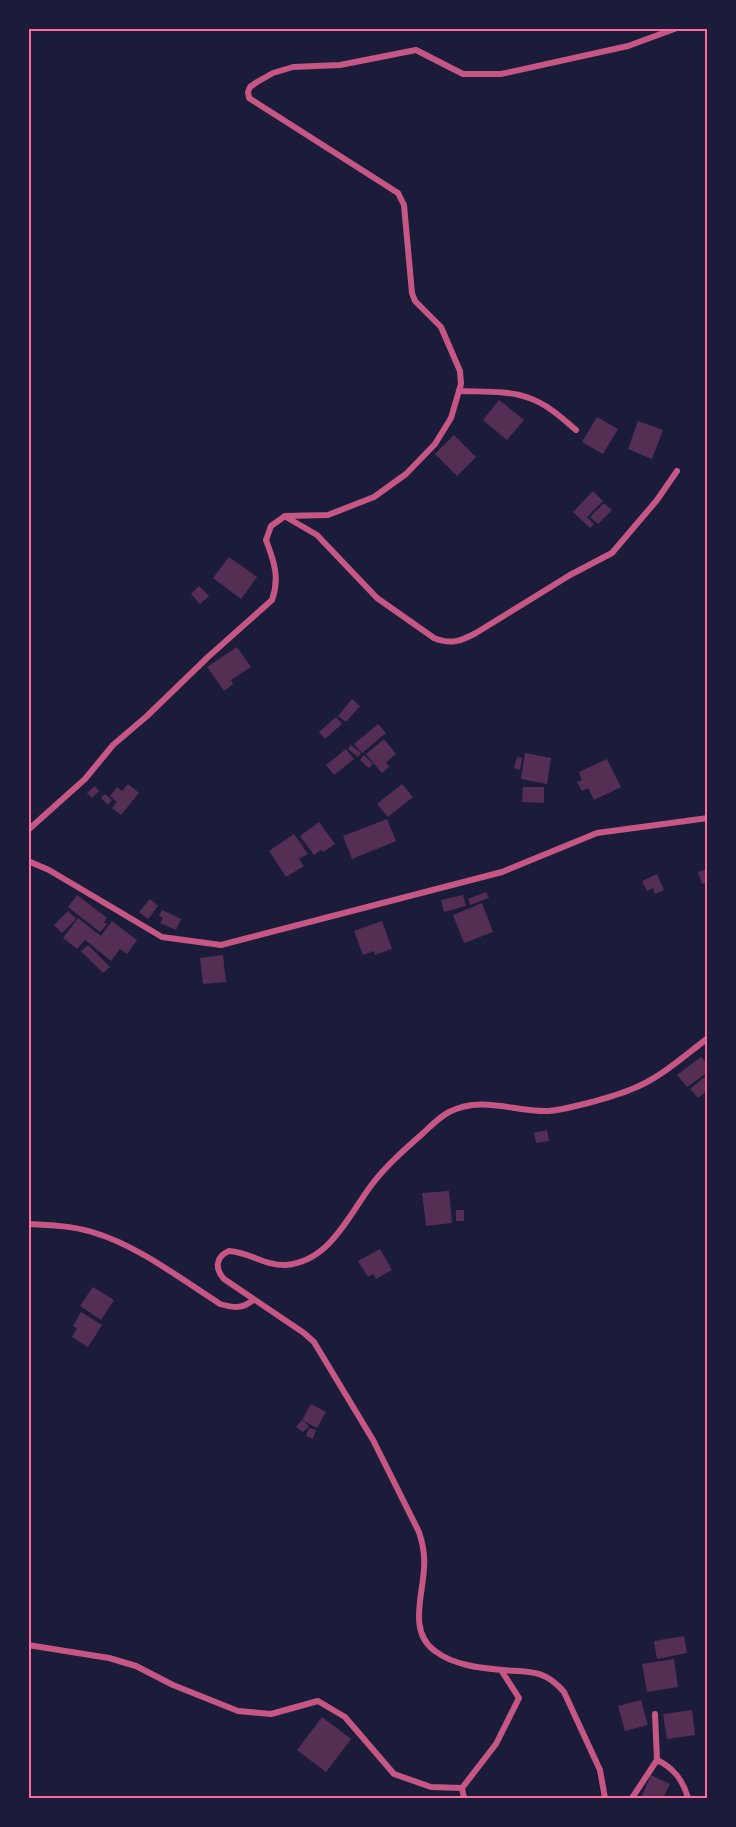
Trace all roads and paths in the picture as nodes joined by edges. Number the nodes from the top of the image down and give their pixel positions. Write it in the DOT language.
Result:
graph roads {
  1 [pos="678,28"];
  2 [pos="459,391"];
  3 [pos="576,430"];
  4 [pos="677,471"];
  5 [pos="285,516"];
  6 [pos="708,818"];
  7 [pos="28,830"];
  8 [pos="28,861"];
  9 [pos="708,1038"];
  10 [pos="28,1224"];
  11 [pos="253,1300"];
  12 [pos="28,1645"];
  13 [pos="501,1670"];
  14 [pos="655,1714"];
  15 [pos="657,1760"];
  16 [pos="462,1788"];
  17 [pos="464,1798"];
  18 [pos="605,1798"];
  19 [pos="632,1798"];
  20 [pos="688,1798"];
  1 -- 2 [label="street"];
  2 -- 3 [label="street"];
  2 -- 5 [label="street"];
  4 -- 5 [label="street"];
  5 -- 7 [label="street"];
  6 -- 8 [label="street"];
  9 -- 11 [label="street"];
  10 -- 11 [label="street"];
  11 -- 13 [label="street"];
  12 -- 16 [label="street"];
  13 -- 16 [label="street"];
  13 -- 18 [label="street"];
  14 -- 15 [label="street"];
  15 -- 19 [label="street"];
  15 -- 20 [label="street"];
  16 -- 17 [label="street"];
}
